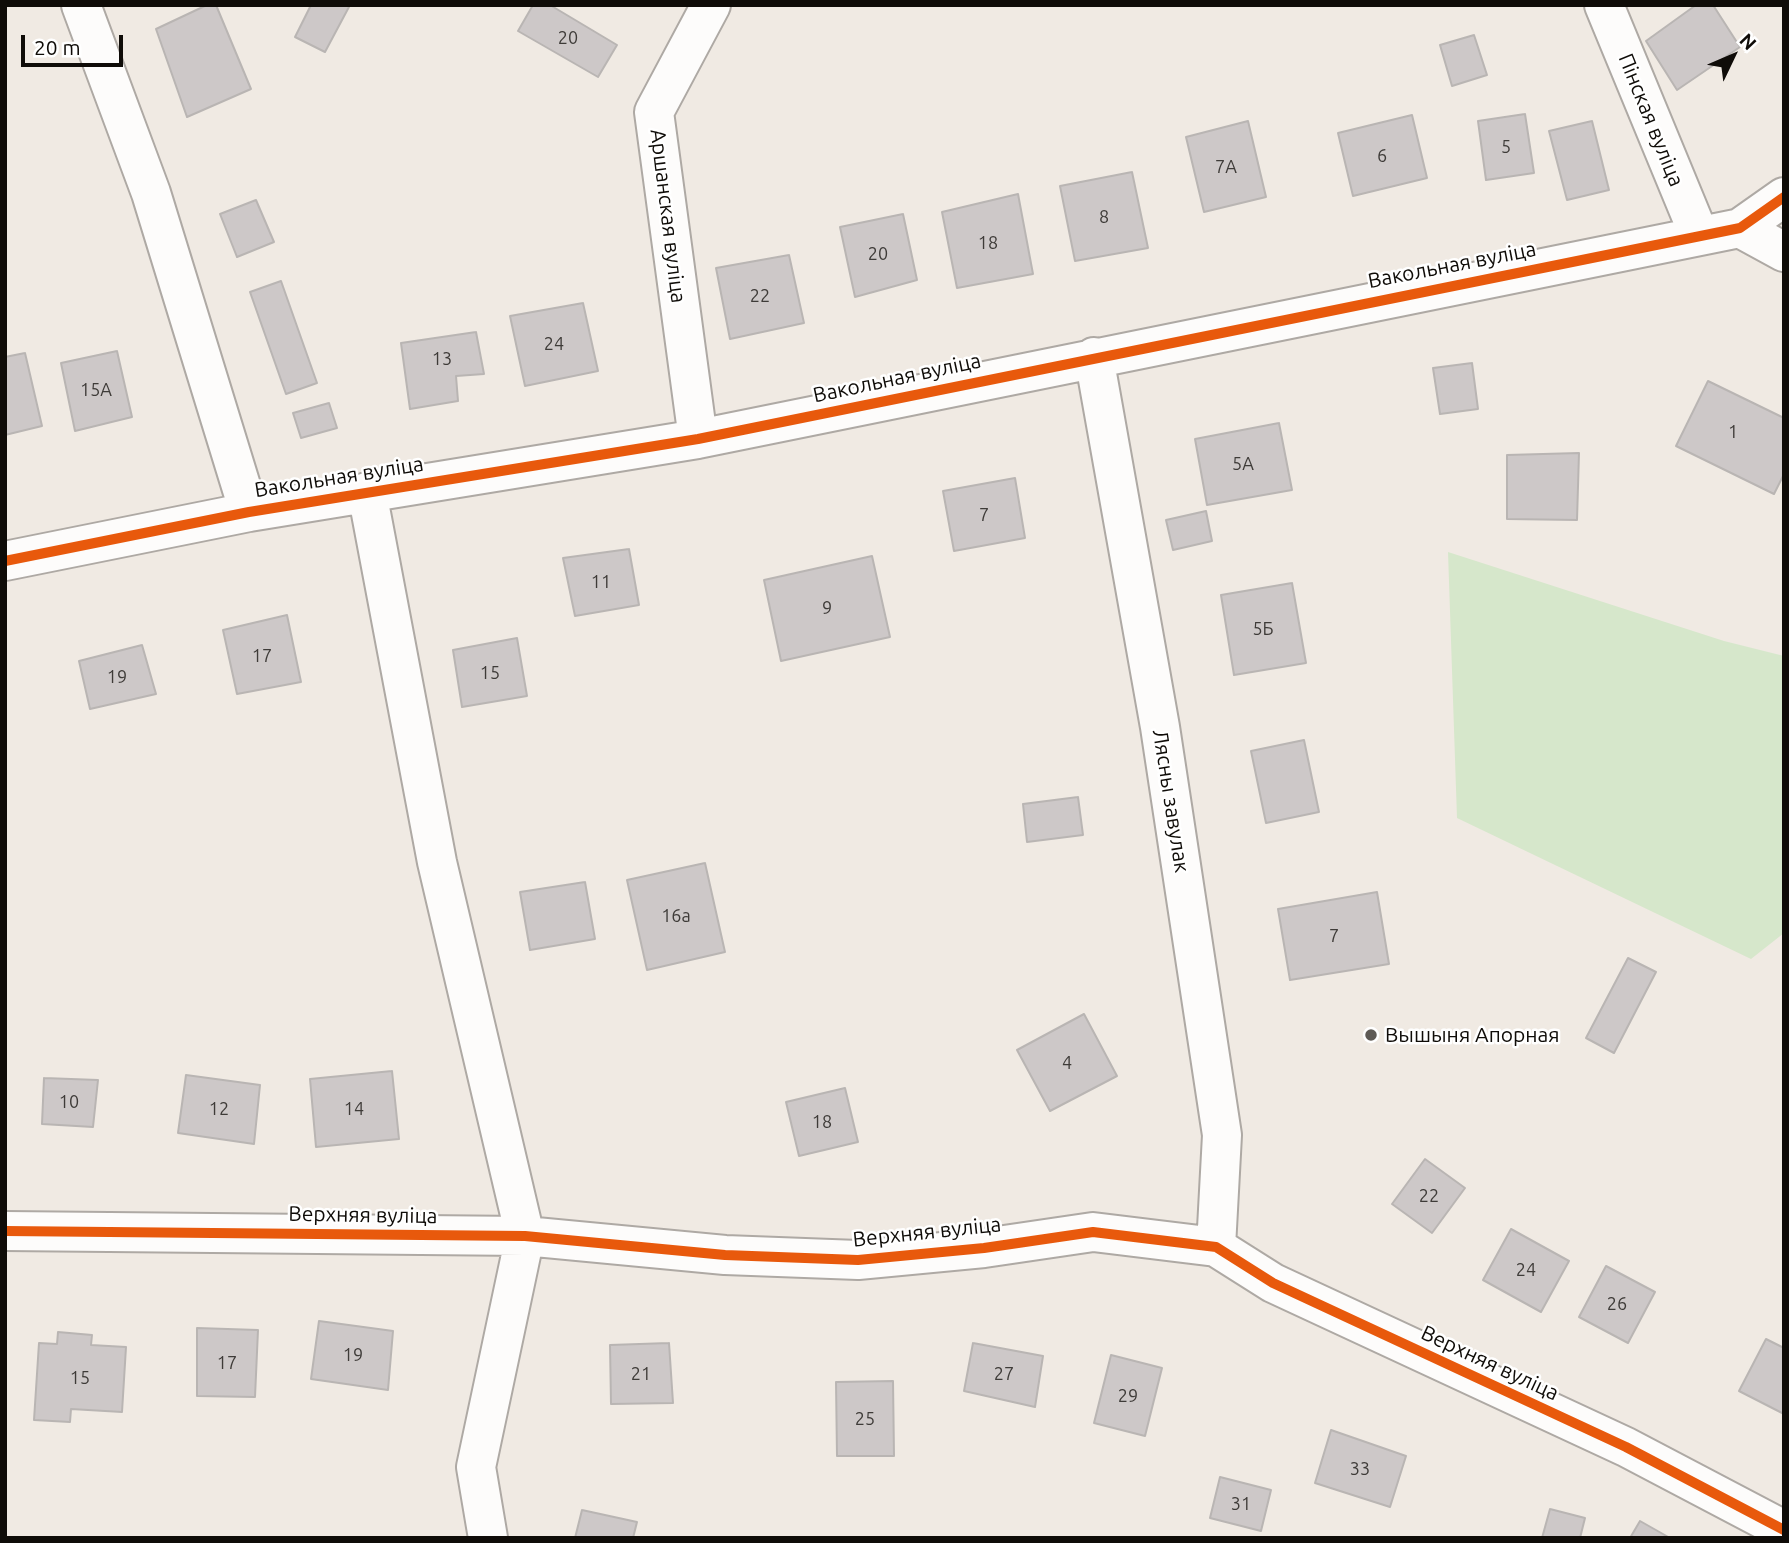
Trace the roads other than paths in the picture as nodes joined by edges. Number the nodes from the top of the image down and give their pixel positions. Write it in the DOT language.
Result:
graph roads {
  1 [pos="81,5"];
  2 [pos="711,5"];
  3 [pos="1604,5"];
  4 [pos="1784,197"];
  5 [pos="1740,228"];
  6 [pos="1699,235"];
  7 [pos="1784,252"];
  8 [pos="1094,357"];
  9 [pos="698,439"];
  10 [pos="367,492"];
  11 [pos="249,512"];
  12 [pos="5,561"];
  13 [pos="5,1231"];
  14 [pos="525,1237"];
  15 [pos="1216,1247"];
  16 [pos="1784,1530"];
  17 [pos="488,1538"];
  1 -- 11 [label="street"];
  2 -- 9 [label="street, Аршанская вуліца"];
  3 -- 6 [label="street, Пінская вуліца"];
  4 -- 5 [label="street, Вакольная вуліца"];
  5 -- 6 [label="street, Вакольная вуліца"];
  5 -- 7 [label="street"];
  6 -- 8 [label="street, Вакольная вуліца"];
  8 -- 9 [label="street, Вакольная вуліца"];
  8 -- 15 [label="street, Лясны завулак"];
  9 -- 10 [label="street, Вакольная вуліца"];
  10 -- 11 [label="street, Вакольная вуліца"];
  10 -- 14 [label="street"];
  11 -- 12 [label="street, Вакольная вуліца"];
  13 -- 14 [label="street, Верхняя вуліца"];
  14 -- 15 [label="street, Верхняя вуліца"];
  14 -- 17 [label="street"];
  15 -- 16 [label="street, Верхняя вуліца"];
}
